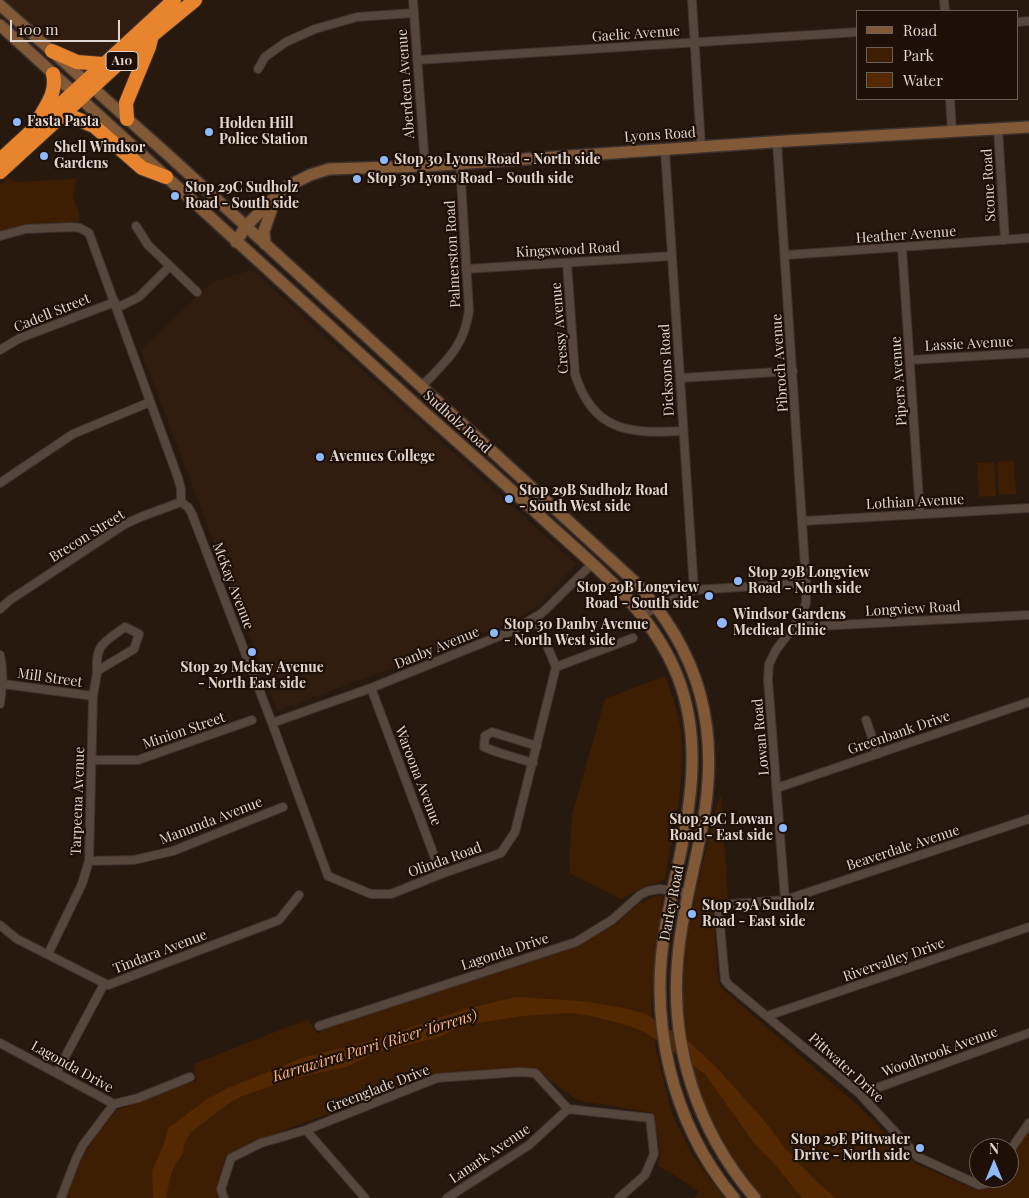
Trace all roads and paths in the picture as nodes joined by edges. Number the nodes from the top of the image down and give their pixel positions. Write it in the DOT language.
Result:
graph roads {
  1 [pos="174,0"];
  2 [pos="194,0"];
  3 [pos="413,0"];
  4 [pos="692,0"];
  5 [pos="0,5"];
  6 [pos="413,13"];
  7 [pos="0,25"];
  8 [pos="856,32"];
  9 [pos="152,35"];
  10 [pos="695,42"];
  11 [pos="52,51"];
  12 [pos="417,60"];
  13 [pos="103,64"];
  14 [pos="258,69"];
  15 [pos="53,74"];
  16 [pos="89,85"];
  17 [pos="77,96"];
  18 [pos="950,100"];
  19 [pos="58,119"];
  20 [pos="127,120"];
  21 [pos="35,127"];
  22 [pos="1029,127"];
  23 [pos="998,129"];
  24 [pos="952,131"];
  25 [pos="777,142"];
  26 [pos="701,147"];
  27 [pos="665,150"];
  28 [pos="0,160"];
  29 [pos="460,164"];
  30 [pos="425,166"];
  31 [pos="0,172"];
  32 [pos="166,177"];
  33 [pos="228,210"];
  34 [pos="266,211"];
  35 [pos="216,224"];
  36 [pos="136,226"];
  37 [pos="249,229"];
  38 [pos="0,236"];
  39 [pos="1029,238"];
  40 [pos="1005,240"];
  41 [pos="236,242"];
  42 [pos="265,244"];
  43 [pos="902,248"];
  44 [pos="786,255"];
  45 [pos="672,256"];
  46 [pos="567,263"];
  47 [pos="170,266"];
  48 [pos="466,269"];
  49 [pos="198,292"];
  50 [pos="116,305"];
  51 [pos="0,350"];
  52 [pos="1029,353"];
  53 [pos="910,360"];
  54 [pos="793,371"];
  55 [pos="680,378"];
  56 [pos="421,387"];
  57 [pos="150,402"];
  58 [pos="683,432"];
  59 [pos="472,433"];
  60 [pos="461,445"];
  61 [pos="0,484"];
  62 [pos="181,502"];
  63 [pos="1029,508"];
  64 [pos="920,514"];
  65 [pos="803,521"];
  66 [pos="606,554"];
  67 [pos="592,564"];
  68 [pos="806,583"];
  69 [pos="694,590"];
  70 [pos="10,600"];
  71 [pos="0,604"];
  72 [pos="657,607"];
  73 [pos="0,609"];
  74 [pos="1029,614"];
  75 [pos="643,615"];
  76 [pos="535,618"];
  77 [pos="800,618"];
  78 [pos="633,638"];
  79 [pos="0,655"];
  80 [pos="556,667"];
  81 [pos="96,671"];
  82 [pos="3,684"];
  83 [pos="371,688"];
  84 [pos="93,696"];
  85 [pos="1029,702"];
  86 [pos="0,704"];
  87 [pos="252,720"];
  88 [pos="866,720"];
  89 [pos="272,723"];
  90 [pos="537,746"];
  91 [pos="878,754"];
  92 [pos="92,760"];
  93 [pos="533,763"];
  94 [pos="777,788"];
  95 [pos="283,807"];
  96 [pos="1029,819"];
  97 [pos="88,861"];
  98 [pos="441,874"];
  99 [pos="328,876"];
  100 [pos="672,890"];
  101 [pos="689,893"];
  102 [pos="299,895"];
  103 [pos="785,900"];
  104 [pos="0,925"];
  105 [pos="1029,927"];
  106 [pos="48,954"];
  107 [pos="725,980"];
  108 [pos="104,984"];
  109 [pos="767,1016"];
  110 [pos="318,1026"];
  111 [pos="1029,1033"];
  112 [pos="0,1043"];
  113 [pos="57,1072"];
  114 [pos="190,1077"];
  115 [pos="860,1094"];
  116 [pos="114,1104"];
  117 [pos="568,1109"];
  118 [pos="1029,1123"];
  119 [pos="306,1130"];
  120 [pos="1019,1138"];
  121 [pos="969,1180"];
  122 [pos="62,1198"];
  123 [pos="224,1198"];
  124 [pos="365,1198"];
  125 [pos="447,1198"];
  126 [pos="620,1198"];
  127 [pos="734,1198"];
  128 [pos="755,1198"];
  1 -- 13 [label="highway, A10"];
  2 -- 9 [label="highway, A10"];
  3 -- 6 [label="street, Aberdeen Avenue"];
  4 -- 10 [label="street"];
  5 -- 11 [label="main road"];
  6 -- 12 [label="street, Aberdeen Avenue"];
  6 -- 14 [label="street"];
  7 -- 15 [label="main road"];
  8 -- 10 [label="street, Gaelic Avenue"];
  9 -- 16 [label="highway, A10"];
  9 -- 20 [label="highway"];
  10 -- 12 [label="street, Gaelic Avenue"];
  10 -- 26 [label="street"];
  11 -- 13 [label="highway"];
  11 -- 16 [label="main road"];
  12 -- 30 [label="street, Aberdeen Avenue"];
  13 -- 16 [label="highway, A10"];
  15 -- 17 [label="main road"];
  15 -- 21 [label="highway"];
  16 -- 17 [label="highway, A10"];
  16 -- 20 [label="main road, Sudholz Road"];
  17 -- 19 [label="highway, A10"];
  17 -- 21 [label="highway, A10"];
  17 -- 32 [label="main road, Sudholz Road"];
  18 -- 24 [label="street"];
  19 -- 31 [label="highway, A10"];
  19 -- 32 [label="highway"];
  20 -- 33 [label="main road, Sudholz Road"];
  21 -- 28 [label="highway, A10"];
  22 -- 23 [label="main road, Lyons Road"];
  23 -- 24 [label="main road, Lyons Road"];
  23 -- 40 [label="street, Scone Road"];
  24 -- 25 [label="main road, Lyons Road"];
  25 -- 26 [label="main road, Lyons Road"];
  25 -- 44 [label="street, Pibroch Avenue"];
  26 -- 27 [label="main road, Lyons Road"];
  27 -- 29 [label="main road, Lyons Road"];
  27 -- 45 [label="street, Dicksons Road"];
  29 -- 30 [label="main road, Lyons Road"];
  29 -- 48 [label="street, Palmerston Road"];
  30 -- 34 [label="main road, Lyons Road"];
  32 -- 35 [label="main road, Sudholz Road"];
  33 -- 34 [label="main road"];
  33 -- 35 [label="main road"];
  33 -- 37 [label="main road, Sudholz Road"];
  34 -- 37 [label="main road, Lyons Road"];
  34 -- 42 [label="main road"];
  35 -- 41 [label="main road, Sudholz Road"];
  36 -- 47 [label="street"];
  37 -- 41 [label="main road, Lyons Road"];
  37 -- 42 [label="main road, Sudholz Road"];
  38 -- 50 [label="street, McKay Avenue"];
  39 -- 40 [label="street, Heather Avenue"];
  40 -- 43 [label="street, Heather Avenue"];
  41 -- 60 [label="main road, Sudholz Road"];
  42 -- 56 [label="main road, Sudholz Road"];
  43 -- 44 [label="street, Heather Avenue"];
  43 -- 53 [label="street, Pipers Avenue"];
  44 -- 54 [label="street, Pibroch Avenue"];
  45 -- 46 [label="street, Kingswood Road"];
  45 -- 55 [label="street, Dicksons Road"];
  46 -- 48 [label="street, Kingswood Road"];
  46 -- 58 [label="street, Cressy Avenue"];
  47 -- 49 [label="street"];
  47 -- 50 [label="street, Cadell Street"];
  48 -- 56 [label="street, Palmerston Road"];
  50 -- 51 [label="street, Cadell Street"];
  50 -- 57 [label="street, McKay Avenue"];
  52 -- 53 [label="street, Lassie Avenue"];
  53 -- 64 [label="street, Pipers Avenue"];
  54 -- 55 [label="street"];
  54 -- 65 [label="street, Pibroch Avenue"];
  55 -- 58 [label="street, Dicksons Road"];
  56 -- 59 [label="main road, Sudholz Road"];
  57 -- 61 [label="street"];
  57 -- 62 [label="street, McKay Avenue"];
  58 -- 69 [label="street, Dicksons Road"];
  59 -- 60 [label="main road"];
  59 -- 66 [label="main road, Sudholz Road"];
  60 -- 67 [label="main road, Sudholz Road"];
  62 -- 70 [label="street, Brecon Street"];
  62 -- 89 [label="street, McKay Avenue"];
  63 -- 64 [label="street, Lothian Avenue"];
  64 -- 65 [label="street, Lothian Avenue"];
  65 -- 68 [label="street, Pibroch Avenue"];
  66 -- 67 [label="main road"];
  66 -- 72 [label="main road, Sudholz Road"];
  67 -- 75 [label="main road, Sudholz Road"];
  67 -- 76 [label="street, Danby Avenue"];
  68 -- 69 [label="street"];
  68 -- 77 [label="street, Lowan Road"];
  69 -- 72 [label="street"];
  70 -- 71 [label="street, Brecon Street"];
  70 -- 73 [label="street, Brecon Street"];
  72 -- 75 [label="street"];
  72 -- 101 [label="main road, Darley Road"];
  74 -- 77 [label="street, Longview Road"];
  75 -- 100 [label="main road, Darley Road"];
  76 -- 80 [label="street"];
  76 -- 83 [label="street, Danby Avenue"];
  77 -- 94 [label="street, Lowan Road"];
  78 -- 80 [label="street"];
  79 -- 82 [label="street"];
  80 -- 90 [label="street, Olinda Road"];
  81 -- 81 [label="street, Tarpeena Avenue"];
  81 -- 84 [label="street, Tarpeena Avenue"];
  82 -- 84 [label="street, Mill Street"];
  82 -- 86 [label="street"];
  83 -- 89 [label="street, Danby Avenue"];
  83 -- 98 [label="street, Waroona Avenue"];
  84 -- 92 [label="street, Tarpeena Avenue"];
  85 -- 91 [label="street, Greenbank Drive"];
  87 -- 92 [label="street, Minion Street"];
  88 -- 91 [label="street"];
  89 -- 99 [label="street, McKay Avenue"];
  90 -- 93 [label="street, Olinda Road"];
  90 -- 93 [label="street"];
  91 -- 94 [label="street, Greenbank Drive"];
  92 -- 97 [label="street, Tarpeena Avenue"];
  93 -- 98 [label="street, Olinda Road"];
  94 -- 103 [label="street, Lowan Road"];
  95 -- 97 [label="street, Manunda Avenue"];
  96 -- 103 [label="street, Beaverdale Avenue"];
  97 -- 106 [label="street, Tarpeena Avenue"];
  98 -- 99 [label="street, Olinda Road"];
  100 -- 101 [label="street, Lagonda Drive"];
  100 -- 110 [label="street, Lagonda Drive"];
  100 -- 127 [label="main road, Darley Road"];
  101 -- 128 [label="main road, Darley Road"];
  102 -- 108 [label="street, Tindara Avenue"];
  103 -- 107 [label="street, Beaverdale Avenue"];
  104 -- 106 [label="street, Tindara Avenue"];
  105 -- 109 [label="street, Rivervalley Drive"];
  106 -- 108 [label="street, Tindara Avenue"];
  107 -- 109 [label="street, Pittwater Drive"];
  108 -- 113 [label="street"];
  109 -- 115 [label="street, Pittwater Drive"];
  111 -- 115 [label="street, Woodbrook Avenue"];
  112 -- 113 [label="street, Lagonda Drive"];
  113 -- 116 [label="street, Lagonda Drive"];
  114 -- 116 [label="street, Lagonda Drive"];
  115 -- 121 [label="street, Pittwater Drive"];
  116 -- 122 [label="street"];
  117 -- 119 [label="street, Greenglade Drive"];
  117 -- 125 [label="street, Lanark Avenue"];
  117 -- 126 [label="street"];
  118 -- 120 [label="street"];
  119 -- 123 [label="street, Greenglade Drive"];
  119 -- 124 [label="street"];
}
